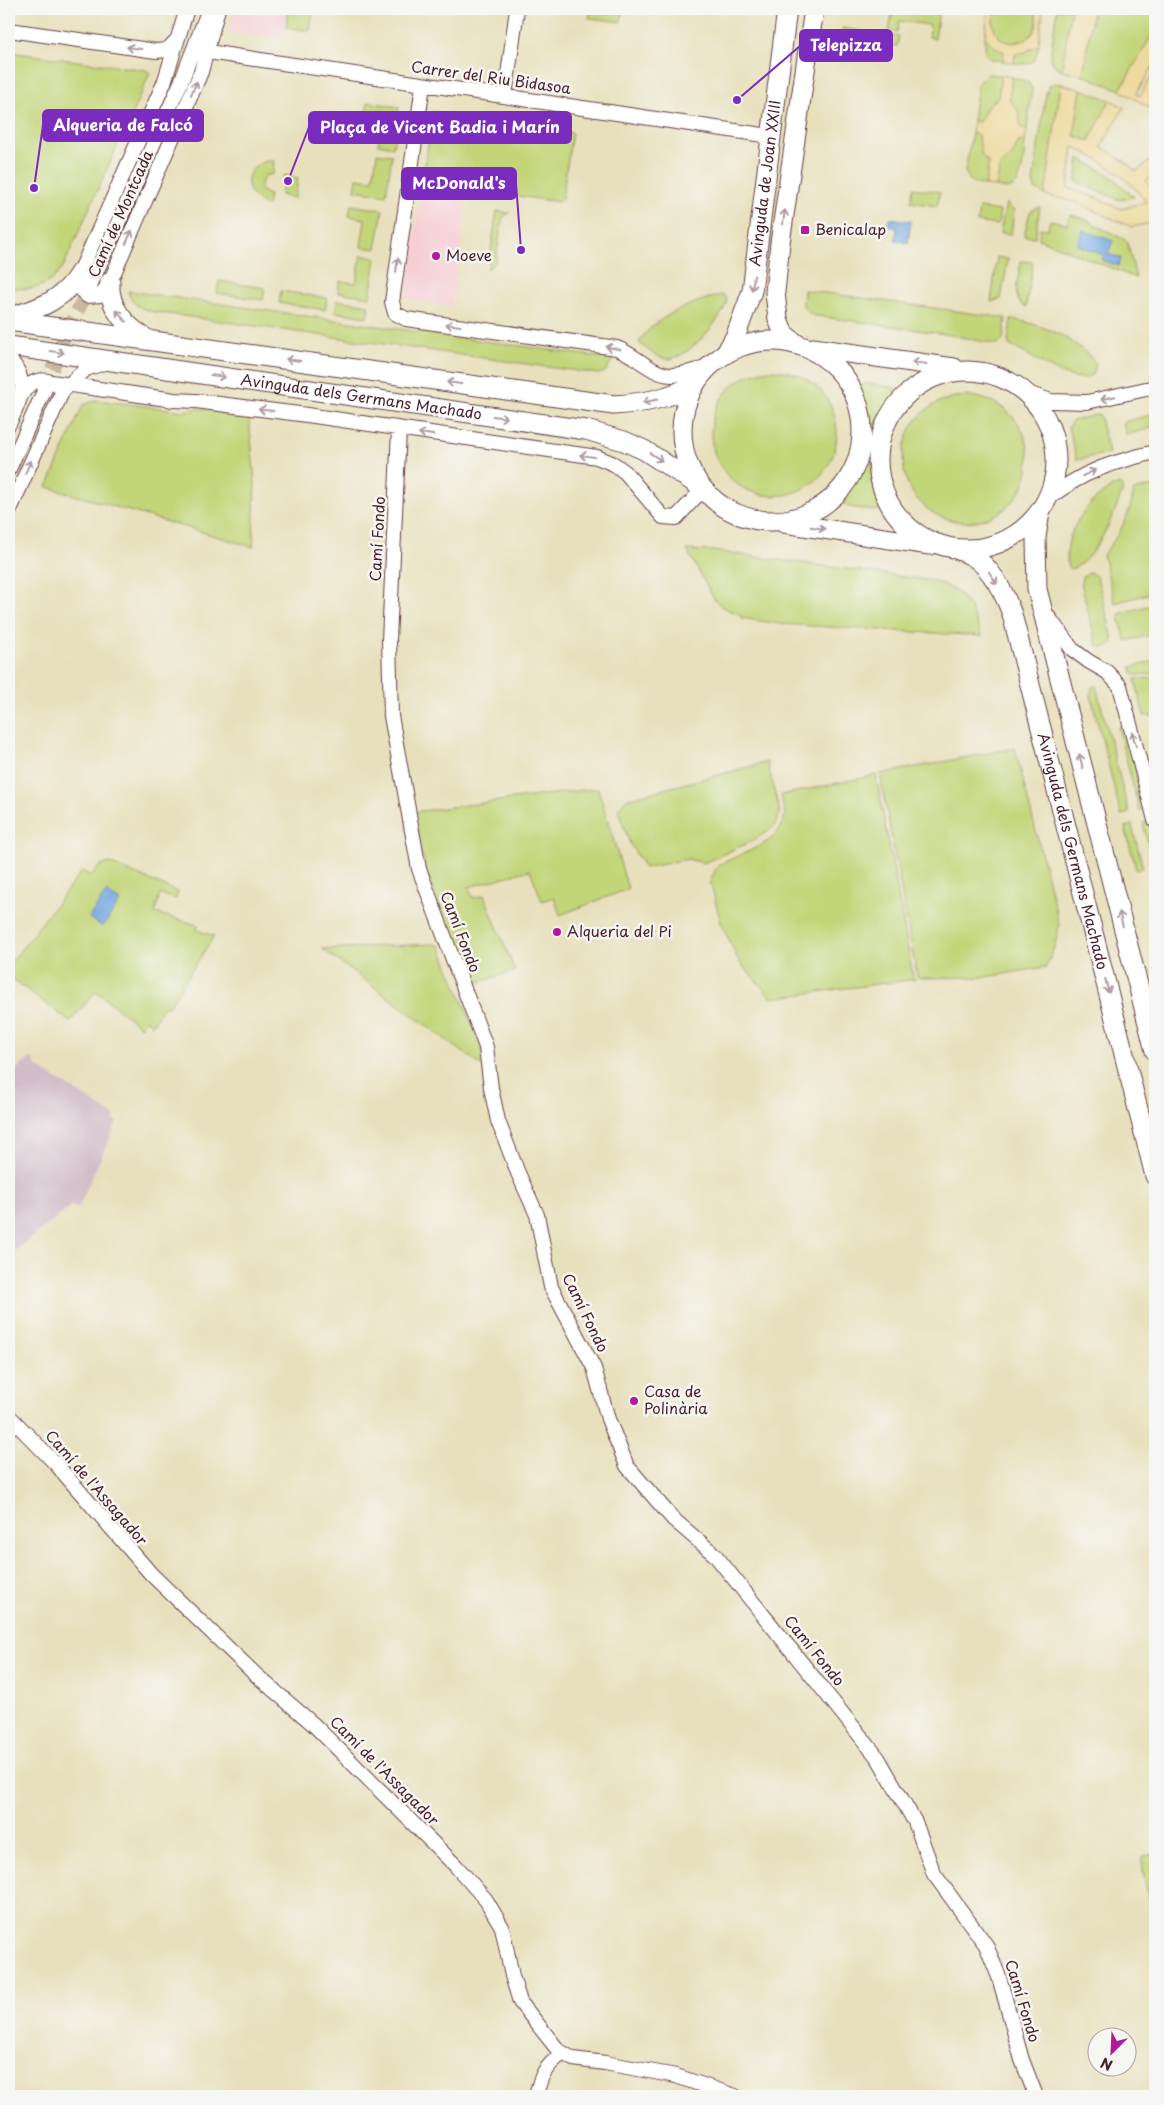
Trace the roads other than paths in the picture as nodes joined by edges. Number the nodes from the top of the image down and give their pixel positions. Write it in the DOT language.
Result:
graph roads {
  1 [pos="187,9"];
  2 [pos="199,9"];
  3 [pos="208,9"];
  4 [pos="218,9"];
  5 [pos="517,9"];
  6 [pos="787,9"];
  7 [pos="814,9"];
  8 [pos="9,30"];
  9 [pos="178,39"];
  10 [pos="193,50"];
  11 [pos="208,52"];
  12 [pos="423,85"];
  13 [pos="505,96"];
  14 [pos="770,136"];
  15 [pos="85,280"];
  16 [pos="110,282"];
  17 [pos="9,319"];
  18 [pos="150,340"];
  19 [pos="800,345"];
  20 [pos="9,346"];
  21 [pos="726,353"];
  22 [pos="9,358"];
  23 [pos="115,360"];
  24 [pos="707,368"];
  25 [pos="967,370"];
  26 [pos="83,372"];
  27 [pos="695,384"];
  28 [pos="48,385"];
  29 [pos="68,385"];
  30 [pos="1155,387"];
  31 [pos="92,389"];
  32 [pos="1027,393"];
  33 [pos="19,400"];
  34 [pos="57,403"];
  35 [pos="9,424"];
  36 [pos="399,430"];
  37 [pos="1155,452"];
  38 [pos="9,469"];
  39 [pos="702,488"];
  40 [pos="1044,505"];
  41 [pos="9,512"];
  42 [pos="753,519"];
  43 [pos="952,548"];
  44 [pos="1042,609"];
  45 [pos="1155,820"];
  46 [pos="1155,1051"];
  47 [pos="1155,1176"];
  48 [pos="9,1416"];
  49 [pos="563,2053"];
  50 [pos="536,2096"];
  51 [pos="735,2096"];
  52 [pos="1036,2096"];
  1 -- 9 [label="street, Camí de Montcada"];
  2 -- 10 [label="street, Camí de Montcada"];
  3 -- 10 [label="street, Camí de Montcada"];
  4 -- 11 [label="street, Camí de Montcada"];
  5 -- 13 [label="street"];
  6 -- 14 [label="main road, Avinguda de Joan XXIII"];
  19 -- 7 [label="main road, Avinguda de Joan XXIII, one-way"];
  9 -- 8 [label="street, one-way"];
  9 -- 15 [label="street, Camí de Montcada"];
  10 -- 15 [label="street, Camí de Montcada"];
  11 -- 12 [label="street, Carrer del Riu Bidasoa"];
  16 -- 11 [label="street, Camí de Montcada, one-way"];
  12 -- 13 [label="street, Carrer del Riu Bidasoa"];
  24 -- 12 [label="street, one-way"];
  13 -- 14 [label="street, Carrer del Riu Bidasoa"];
  14 -- 21 [label="main road, Avinguda de Joan XXIII, one-way"];
  15 -- 16 [label="street, Camí de Montcada"];
  15 -- 17 [label="main road"];
  18 -- 16 [label="main road, one-way"];
  17 -- 18 [label="main road, Avinguda dels Germans Machado"];
  27 -- 18 [label="main road, Avinguda dels Germans Machado, one-way"];
  19 -- 21 [label="main road"];
  25 -- 19 [label="main road, one-way"];
  19 -- 42 [label="main road"];
  20 -- 23 [label="main road, Avinguda dels Germans Machado, one-way"];
  21 -- 24 [label="main road"];
  22 -- 33 [label="street"];
  23 -- 26 [label="street"];
  23 -- 39 [label="main road, Avinguda dels Germans Machado, one-way"];
  24 -- 27 [label="main road"];
  25 -- 32 [label="main road"];
  25 -- 43 [label="main road"];
  26 -- 29 [label="street"];
  26 -- 31 [label="street"];
  27 -- 39 [label="main road"];
  28 -- 29 [label="street"];
  28 -- 33 [label="street"];
  28 -- 34 [label="street"];
  28 -- 38 [label="street"];
  29 -- 31 [label="street"];
  29 -- 34 [label="street"];
  30 -- 32 [label="street, one-way"];
  36 -- 31 [label="street, one-way"];
  32 -- 40 [label="main road"];
  33 -- 35 [label="street"];
  41 -- 34 [label="street, one-way"];
  39 -- 36 [label="street, one-way"];
  36 -- 52 [label="street, Camí Fondo"];
  40 -- 37 [label="street, one-way"];
  39 -- 42 [label="main road"];
  40 -- 43 [label="main road"];
  40 -- 44 [label="main road, Avinguda dels Germans Machado"];
  42 -- 43 [label="main road, Avinguda dels Germans Machado, one-way"];
  43 -- 47 [label="main road, Avinguda dels Germans Machado, one-way"];
  45 -- 44 [label="street, Avinguda dels Germans Machado, one-way"];
  46 -- 44 [label="main road, Avinguda dels Germans Machado, one-way"];
  48 -- 49 [label="street, Camí de l'Assagador"];
  49 -- 50 [label="street"];
  49 -- 51 [label="street, Camí de l'Assagador"];
}
